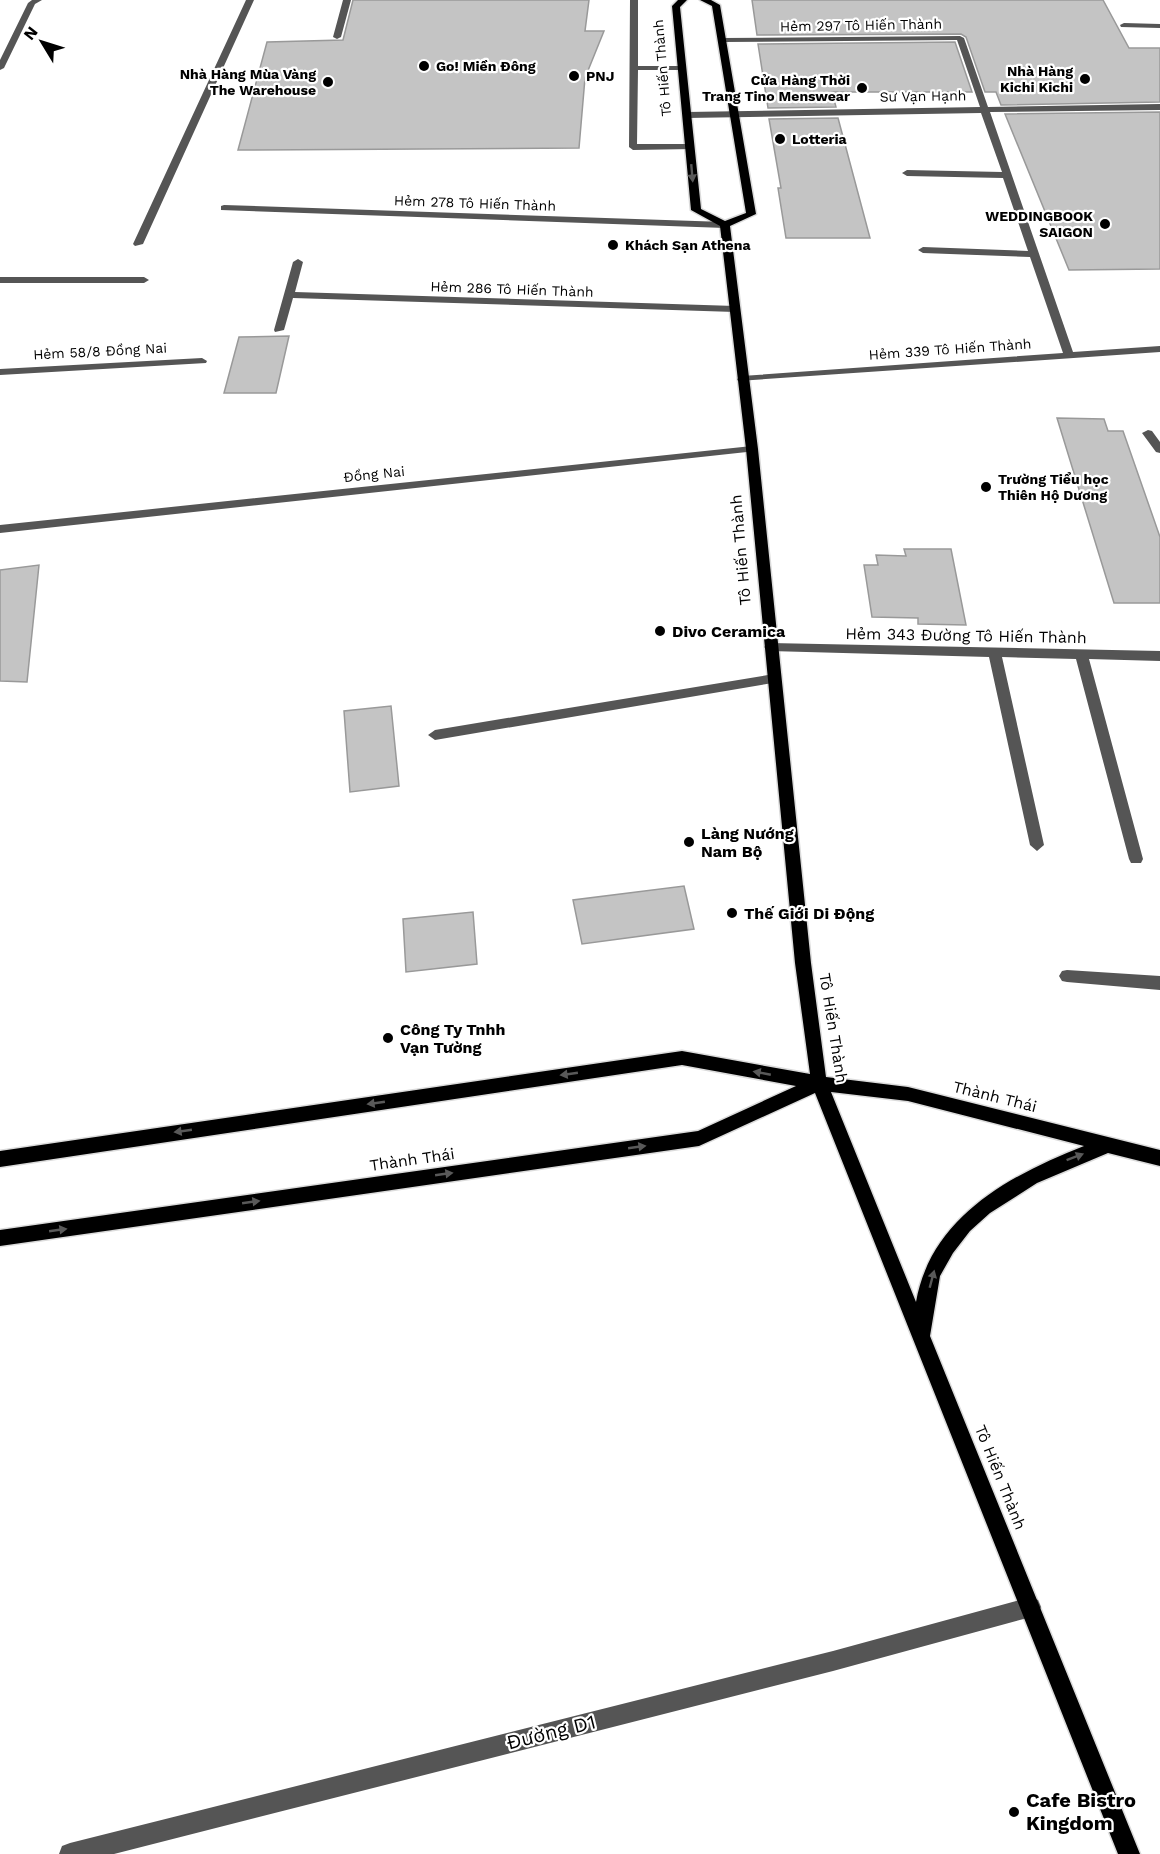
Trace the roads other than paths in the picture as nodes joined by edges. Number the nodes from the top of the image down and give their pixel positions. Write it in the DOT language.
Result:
graph roads {
  1 [pos="38,0"];
  2 [pos="250,0"];
  3 [pos="347,0"];
  4 [pos="634,0"];
  5 [pos="683,0"];
  6 [pos="704,0"];
  7 [pos="1124,25"];
  8 [pos="1160,26"];
  9 [pos="337,37"];
  10 [pos="723,40"];
  11 [pos="0,68"];
  12 [pos="634,68"];
  13 [pos="682,68"];
  14 [pos="1160,107"];
  15 [pos="983,109"];
  16 [pos="735,114"];
  17 [pos="687,115"];
  18 [pos="689,147"];
  19 [pos="907,173"];
  20 [pos="1006,175"];
  21 [pos="224,208"];
  22 [pos="725,225"];
  23 [pos="138,244"];
  24 [pos="923,250"];
  25 [pos="1034,254"];
  26 [pos="298,262"];
  27 [pos="0,280"];
  28 [pos="144,280"];
  29 [pos="289,295"];
  30 [pos="735,309"];
  31 [pos="279,330"];
  32 [pos="1160,349"];
  33 [pos="1069,355"];
  34 [pos="202,361"];
  35 [pos="0,372"];
  36 [pos="741,379"];
  37 [pos="1148,433"];
  38 [pos="752,449"];
  39 [pos="1160,450"];
  40 [pos="0,529"];
  41 [pos="770,647"];
  42 [pos="994,652"];
  43 [pos="1081,654"];
  44 [pos="1160,656"];
  45 [pos="774,679"];
  46 [pos="435,735"];
  47 [pos="1037,845"];
  48 [pos="1136,859"];
  49 [pos="1067,976"];
  50 [pos="1160,983"];
  51 [pos="819,1083"];
  52 [pos="1108,1145"];
  53 [pos="1160,1158"];
  54 [pos="0,1159"];
  55 [pos="0,1238"];
  56 [pos="920,1336"];
  57 [pos="1031,1607"];
  58 [pos="70,1854"];
  59 [pos="1129,1854"];
  1 -- 11 [label="street"];
  2 -- 23 [label="street"];
  3 -- 9 [label="street"];
  4 -- 12 [label="street"];
  5 -- 13 [label="main road, Tô Hiến Thành"];
  6 -- 10 [label="main road"];
  7 -- 8 [label="street"];
  10 -- 15 [label="street, Hẻm 297 Tô Hiến Thành"];
  10 -- 16 [label="main road"];
  12 -- 13 [label="street"];
  12 -- 18 [label="street"];
  13 -- 17 [label="main road, Tô Hiến Thành"];
  14 -- 15 [label="street, Sư Vạn Hạnh"];
  15 -- 16 [label="street, Sư Vạn Hạnh"];
  15 -- 20 [label="street"];
  16 -- 17 [label="street, Sư Vạn Hạnh"];
  16 -- 22 [label="main road"];
  17 -- 18 [label="main road, Tô Hiến Thành"];
  18 -- 22 [label="main road, Tô Hiến Thành, one-way"];
  19 -- 20 [label="street"];
  20 -- 25 [label="street"];
  21 -- 22 [label="street, Hẻm 278 Tô Hiến Thành"];
  22 -- 30 [label="main road, Tô Hiến Thành"];
  24 -- 25 [label="street"];
  25 -- 33 [label="street"];
  26 -- 29 [label="street"];
  27 -- 28 [label="street"];
  29 -- 30 [label="street, Hẻm 286 Tô Hiến Thành"];
  29 -- 31 [label="street"];
  30 -- 36 [label="main road, Tô Hiến Thành"];
  32 -- 33 [label="street, Hẻm 339 Tô Hiến Thành"];
  33 -- 36 [label="street, Hẻm 339 Tô Hiến Thành"];
  34 -- 35 [label="street, Hẻm 58/8 Đồng Nai"];
  36 -- 38 [label="main road, Tô Hiến Thành"];
  37 -- 39 [label="street"];
  38 -- 40 [label="street, Đồng Nai"];
  38 -- 41 [label="main road, Tô Hiến Thành"];
  41 -- 42 [label="street, Hẻm 343 Đường Tô Hiến Thành"];
  41 -- 45 [label="main road, Tô Hiến Thành"];
  42 -- 43 [label="street, Hẻm 343 Đường Tô Hiến Thành"];
  42 -- 47 [label="street"];
  43 -- 44 [label="street, Hẻm 343 Đường Tô Hiến Thành"];
  43 -- 48 [label="street"];
  45 -- 46 [label="street"];
  45 -- 51 [label="main road, Tô Hiến Thành"];
  49 -- 50 [label="street"];
  51 -- 52 [label="main road, Thành Thái"];
  51 -- 54 [label="main road, Thành Thái, one-way"];
  55 -- 51 [label="main road, Thành Thái, one-way"];
  51 -- 56 [label="main road, Tô Hiến Thành"];
  52 -- 53 [label="main road, Thành Thái"];
  56 -- 52 [label="main road, one-way"];
  56 -- 57 [label="main road, Tô Hiến Thành"];
  57 -- 58 [label="street, Đường D1"];
  57 -- 59 [label="main road, Tô Hiến Thành"];
}
